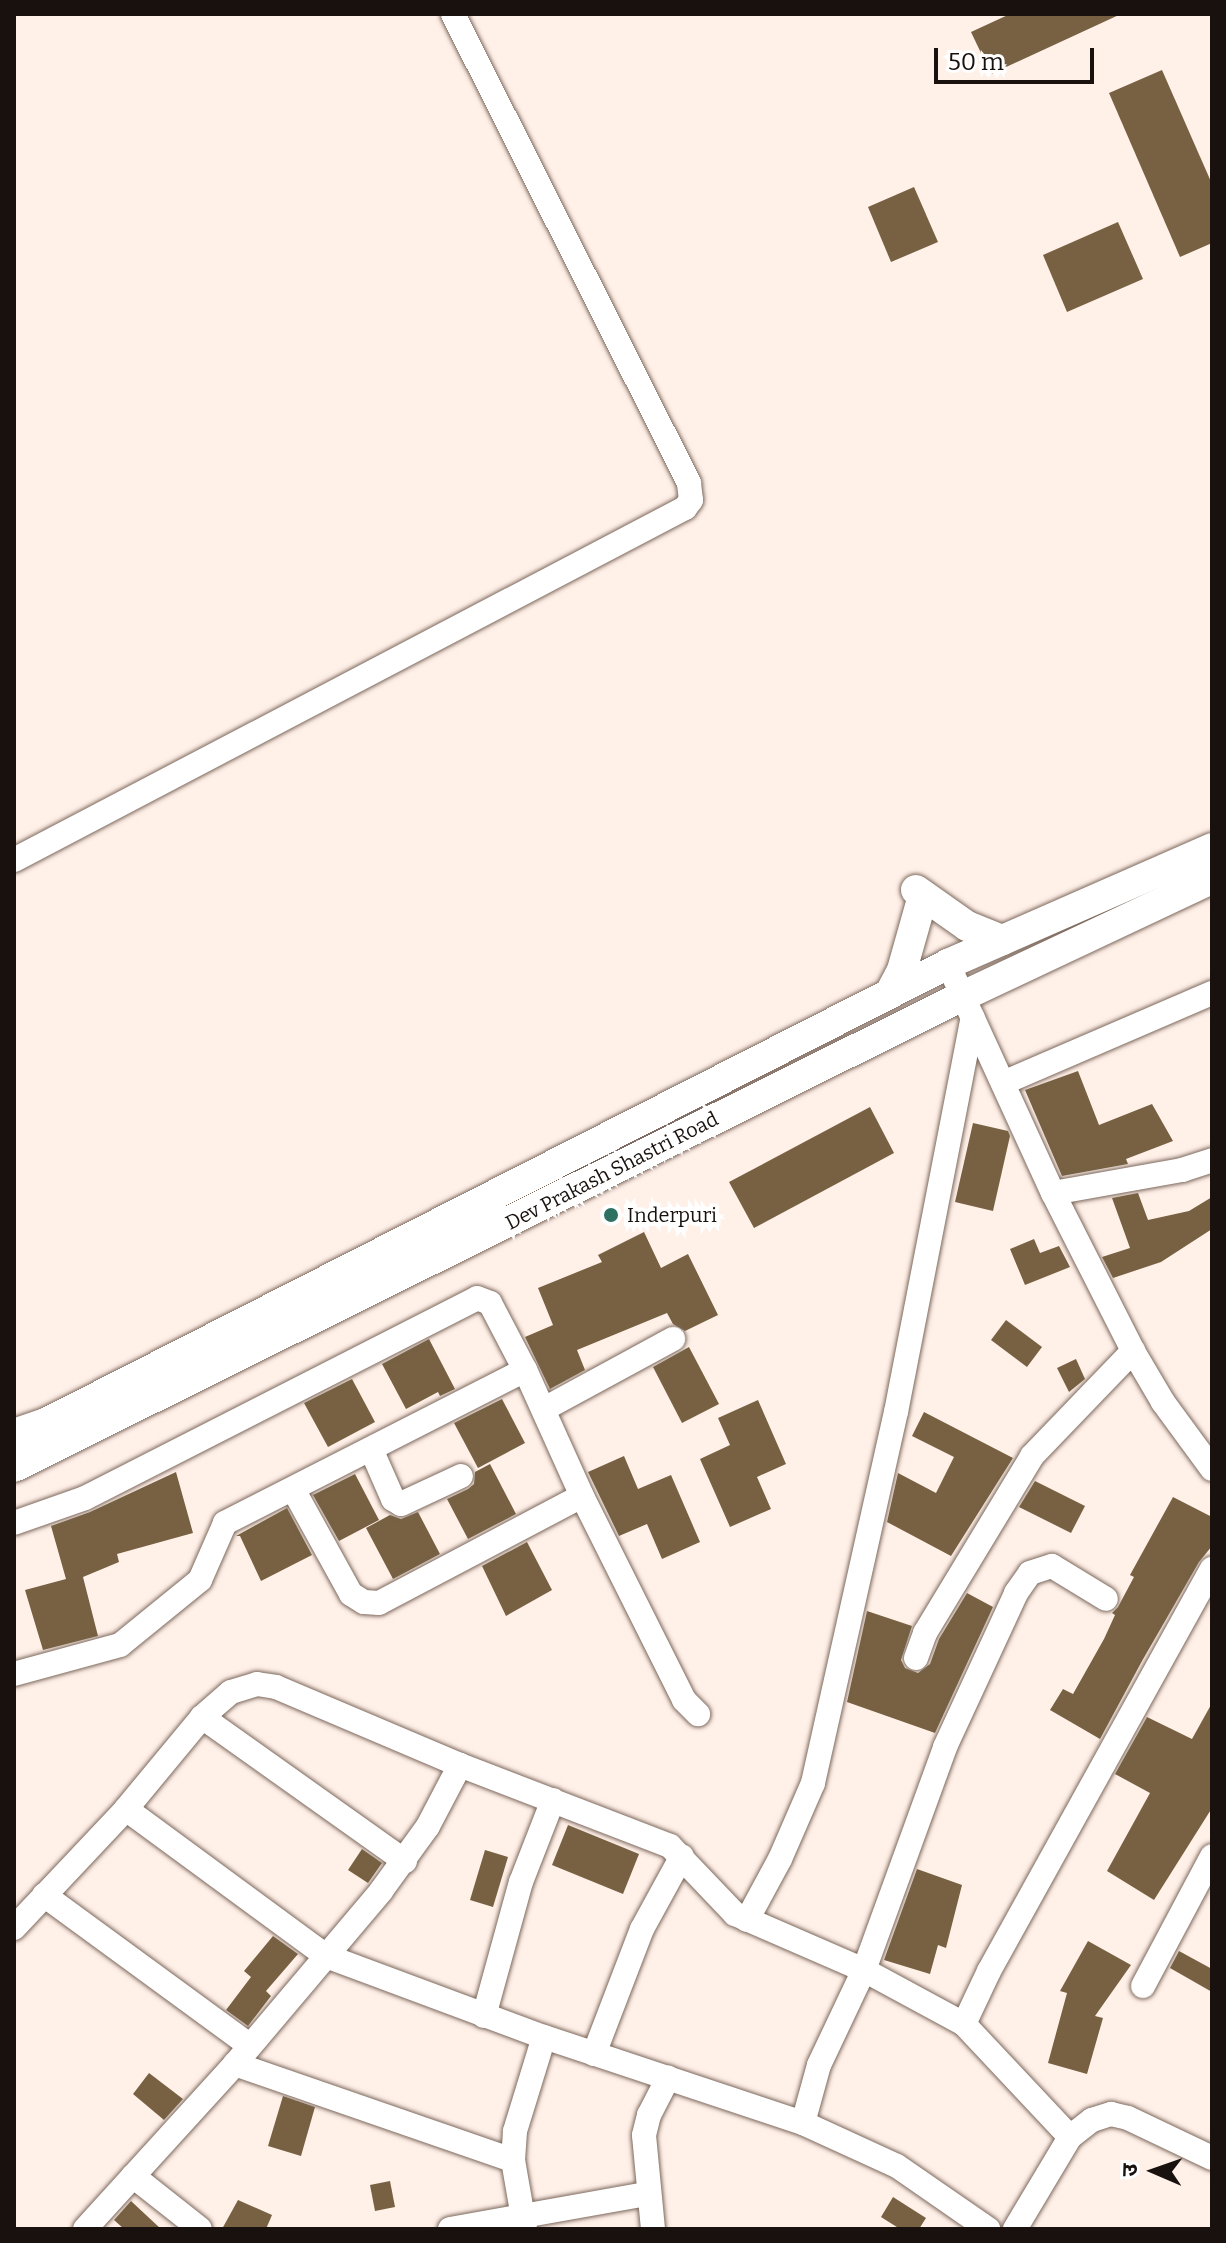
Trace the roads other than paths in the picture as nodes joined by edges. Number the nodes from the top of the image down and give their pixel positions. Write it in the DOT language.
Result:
graph roads {
  1 [pos="453,14"];
  2 [pos="1212,848"];
  3 [pos="14,860"];
  4 [pos="1212,879"];
  5 [pos="1002,940"];
  6 [pos="948,964"];
  7 [pos="890,993"];
  8 [pos="1212,993"];
  9 [pos="968,1007"];
  10 [pos="1003,1083"];
  11 [pos="1212,1160"];
  12 [pos="1053,1193"];
  13 [pos="673,1339"];
  14 [pos="1133,1351"];
  15 [pos="525,1370"];
  16 [pos="544,1409"];
  17 [pos="14,1434"];
  18 [pos="371,1449"];
  19 [pos="14,1467"];
  20 [pos="1212,1469"];
  21 [pos="461,1476"];
  22 [pos="293,1489"];
  23 [pos="582,1496"];
  24 [pos="14,1523"];
  25 [pos="1212,1569"];
  26 [pos="1106,1599"];
  27 [pos="916,1658"];
  28 [pos="14,1674"];
  29 [pos="698,1714"];
  30 [pos="202,1717"];
  31 [pos="460,1765"];
  32 [pos="553,1800"];
  33 [pos="126,1809"];
  34 [pos="682,1856"];
  35 [pos="1212,1856"];
  36 [pos="405,1861"];
  37 [pos="44,1895"];
  38 [pos="747,1920"];
  39 [pos="14,1928"];
  40 [pos="326,1956"];
  41 [pos="864,1970"];
  42 [pos="1143,1986"];
  43 [pos="484,2016"];
  44 [pos="964,2024"];
  45 [pos="544,2037"];
  46 [pos="594,2054"];
  47 [pos="242,2055"];
  48 [pos="668,2078"];
  49 [pos="803,2123"];
  50 [pos="1070,2137"];
  51 [pos="1212,2158"];
  52 [pos="513,2160"];
  53 [pos="133,2176"];
  54 [pos="647,2194"];
  55 [pos="524,2222"];
  56 [pos="85,2229"];
  57 [pos="200,2229"];
  58 [pos="450,2229"];
  59 [pos="653,2229"];
  60 [pos="988,2229"];
  61 [pos="1015,2229"];
  1 -- 3 [label="street"];
  2 -- 5 [label="street, Dev Prakash Shastri Road"];
  4 -- 9 [label="street, Dev Prakash Shastri Road"];
  5 -- 6 [label="street, Dev Prakash Shastri Road"];
  5 -- 7 [label="street"];
  6 -- 7 [label="street, Dev Prakash Shastri Road"];
  6 -- 9 [label="street"];
  7 -- 17 [label="street, Dev Prakash Shastri Road"];
  8 -- 10 [label="street"];
  9 -- 10 [label="street"];
  9 -- 19 [label="street, Dev Prakash Shastri Road"];
  9 -- 38 [label="street"];
  10 -- 12 [label="street"];
  11 -- 12 [label="street"];
  12 -- 14 [label="street"];
  13 -- 16 [label="street"];
  14 -- 20 [label="street"];
  14 -- 27 [label="street"];
  15 -- 16 [label="street"];
  15 -- 18 [label="street"];
  15 -- 24 [label="street"];
  16 -- 23 [label="street"];
  18 -- 21 [label="street"];
  18 -- 22 [label="street"];
  22 -- 23 [label="street"];
  22 -- 28 [label="street"];
  23 -- 29 [label="street"];
  25 -- 44 [label="street"];
  26 -- 41 [label="street"];
  30 -- 31 [label="street"];
  30 -- 33 [label="street"];
  30 -- 36 [label="street"];
  31 -- 32 [label="street"];
  31 -- 36 [label="street"];
  32 -- 34 [label="street"];
  32 -- 43 [label="street"];
  33 -- 37 [label="street"];
  33 -- 40 [label="street"];
  34 -- 38 [label="street"];
  34 -- 46 [label="street"];
  35 -- 42 [label="street"];
  36 -- 40 [label="street"];
  37 -- 39 [label="street"];
  37 -- 47 [label="street"];
  38 -- 41 [label="street"];
  40 -- 43 [label="street"];
  40 -- 47 [label="street"];
  41 -- 44 [label="street"];
  41 -- 49 [label="street"];
  43 -- 45 [label="street"];
  44 -- 50 [label="street"];
  45 -- 46 [label="street"];
  45 -- 52 [label="street"];
  46 -- 48 [label="street"];
  47 -- 52 [label="street"];
  47 -- 53 [label="street"];
  48 -- 49 [label="street"];
  48 -- 54 [label="street"];
  49 -- 60 [label="street"];
  50 -- 51 [label="street"];
  50 -- 61 [label="street"];
  52 -- 55 [label="street"];
  53 -- 56 [label="street"];
  53 -- 57 [label="street"];
  54 -- 55 [label="street"];
  54 -- 59 [label="street"];
  55 -- 58 [label="street"];
}
